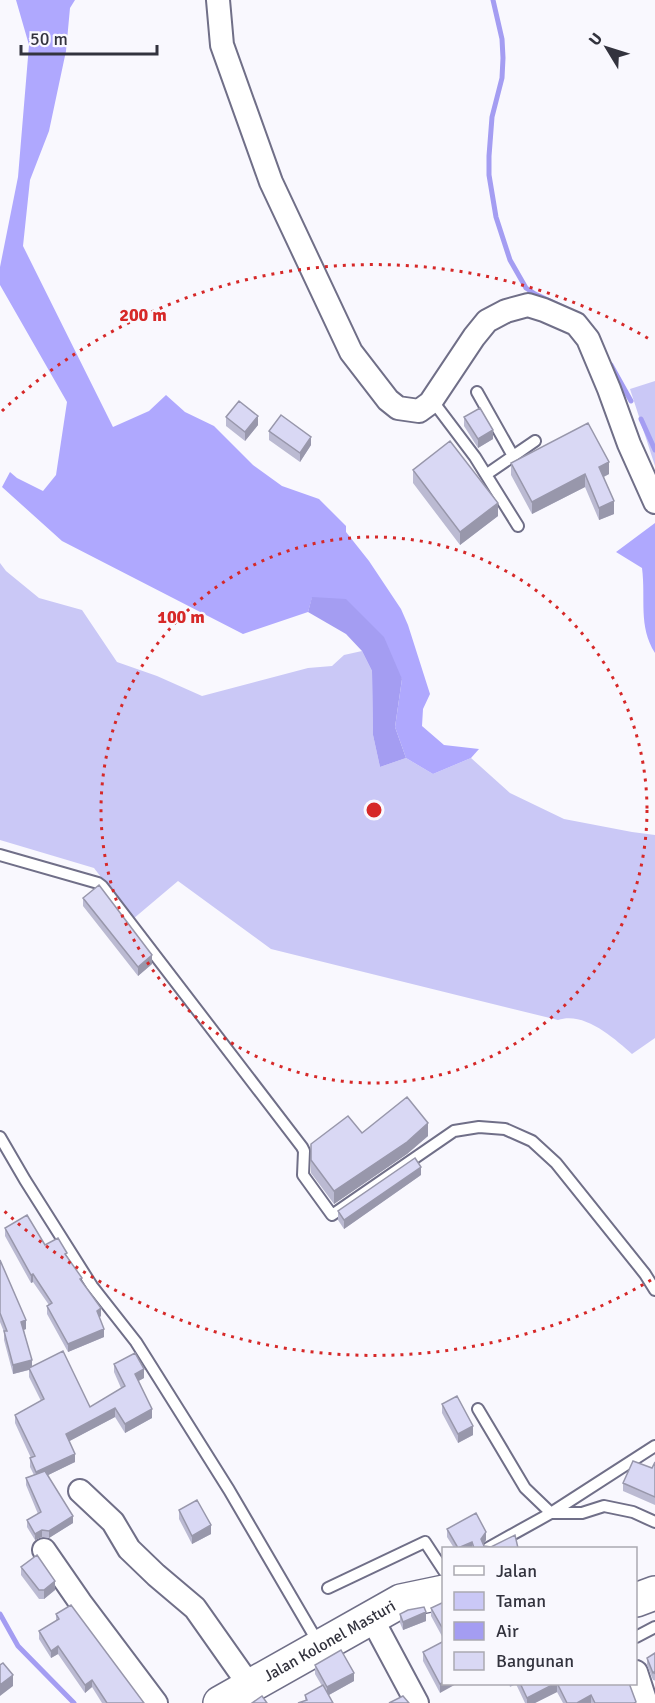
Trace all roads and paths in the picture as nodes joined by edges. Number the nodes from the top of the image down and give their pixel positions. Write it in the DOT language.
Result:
graph roads {
  1 [pos="218,0"];
  2 [pos="477,392"];
  3 [pos="430,403"];
  4 [pos="535,441"];
  5 [pos="513,456"];
  6 [pos="487,474"];
  7 [pos="655,502"];
  8 [pos="518,525"];
  9 [pos="0,855"];
  10 [pos="0,1137"];
  11 [pos="655,1290"];
  12 [pos="478,1409"];
  13 [pos="655,1446"];
  14 [pos="80,1491"];
  15 [pos="551,1513"];
  16 [pos="655,1522"];
  17 [pos="490,1547"];
  18 [pos="44,1550"];
  19 [pos="442,1584"];
  20 [pos="328,1588"];
  21 [pos="655,1593"];
  22 [pos="637,1600"];
  23 [pos="371,1617"];
  24 [pos="655,1627"];
  25 [pos="637,1636"];
  26 [pos="321,1646"];
  27 [pos="637,1675"];
  28 [pos="250,1686"];
  29 [pos="156,1703"];
  30 [pos="220,1703"];
  31 [pos="417,1703"];
  32 [pos="646,1703"];
  1 -- 3 [label="street"];
  2 -- 5 [label="lane"];
  3 -- 6 [label="lane"];
  3 -- 7 [label="street"];
  4 -- 5 [label="lane"];
  5 -- 6 [label="lane"];
  6 -- 8 [label="lane"];
  9 -- 11 [label="lane"];
  10 -- 26 [label="lane"];
  12 -- 15 [label="lane"];
  13 -- 15 [label="lane"];
  14 -- 28 [label="street"];
  15 -- 16 [label="lane"];
  15 -- 17 [label="lane"];
  18 -- 29 [label="street"];
  19 -- 20 [label="lane"];
  19 -- 23 [label="main road, Jalan Kolonel Masturi"];
  21 -- 22 [label="main road"];
  23 -- 26 [label="main road, Jalan Kolonel Masturi"];
  23 -- 31 [label="street"];
  24 -- 25 [label="lane"];
  26 -- 28 [label="main road, Jalan Kolonel Masturi"];
  27 -- 32 [label="street"];
  28 -- 30 [label="main road, Jalan Kolonel Masturi"];
}
